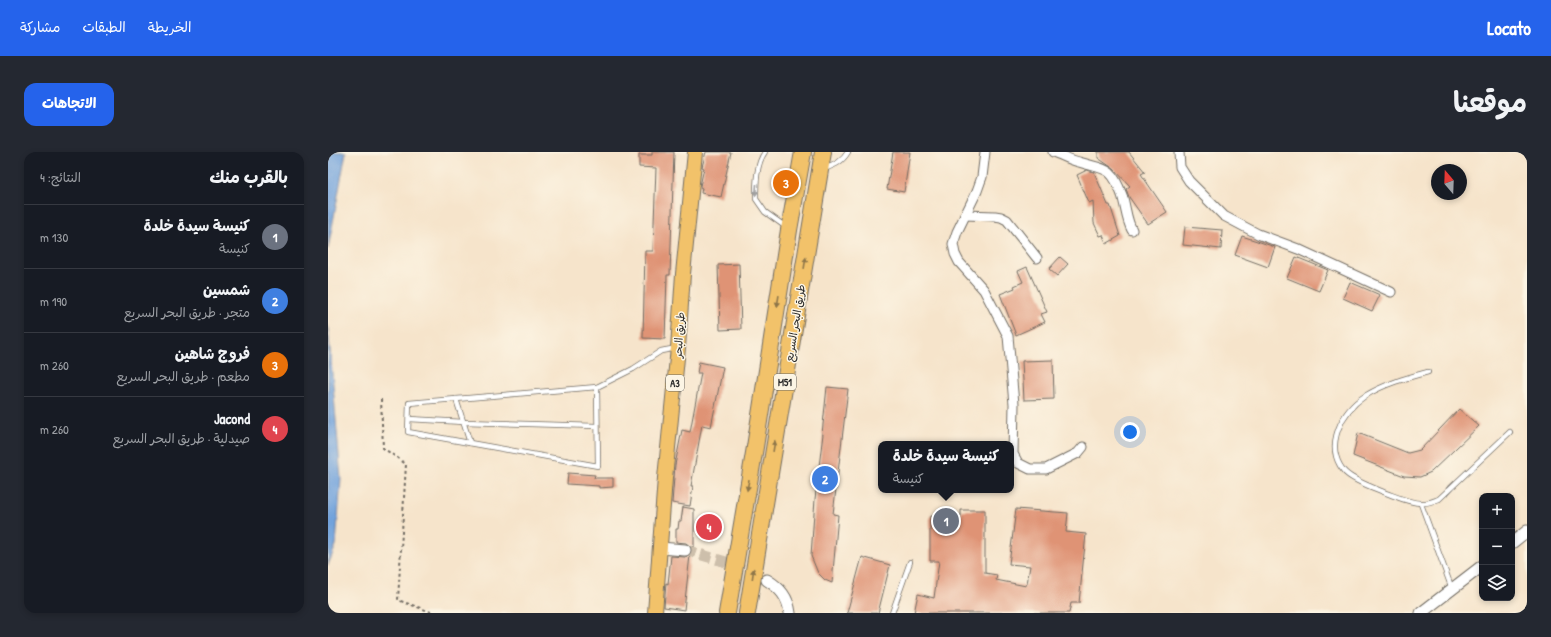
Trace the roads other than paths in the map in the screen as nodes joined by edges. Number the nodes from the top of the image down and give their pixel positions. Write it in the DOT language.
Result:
graph roads {
  1 [pos="695,152"];
  2 [pos="765,152"];
  3 [pos="803,152"];
  4 [pos="823,152"];
  5 [pos="848,152"];
  6 [pos="985,152"];
  7 [pos="1053,152"];
  8 [pos="1179,152"];
  9 [pos="820,170"];
  10 [pos="965,215"];
  11 [pos="789,230"];
  12 [pos="1132,230"];
  13 [pos="1037,258"];
  14 [pos="1391,292"];
  15 [pos="678,348"];
  16 [pos="1428,372"];
  17 [pos="597,387"];
  18 [pos="456,399"];
  19 [pos="409,419"];
  20 [pos="464,422"];
  21 [pos="598,426"];
  22 [pos="1510,432"];
  23 [pos="1013,441"];
  24 [pos="470,443"];
  25 [pos="1084,447"];
  26 [pos="1014,454"];
  27 [pos="1421,504"];
  28 [pos="1527,532"];
  29 [pos="1515,541"];
  30 [pos="660,548"];
  31 [pos="685,550"];
  32 [pos="910,562"];
  33 [pos="1479,568"];
  34 [pos="767,580"];
  35 [pos="1452,589"];
  36 [pos="654,613"];
  37 [pos="727,613"];
  38 [pos="747,613"];
  39 [pos="790,613"];
  40 [pos="892,613"];
  41 [pos="1421,613"];
  1 -- 15 [label="highway, طريق البحر / A3"];
  2 -- 11 [label="lane, one-way"];
  3 -- 11 [label="highway, طريق البحر السريع / M51"];
  4 -- 9 [label="highway, طريق البحر السريع / M51"];
  5 -- 9 [label="lane"];
  6 -- 10 [label="street"];
  7 -- 12 [label="street"];
  8 -- 14 [label="street"];
  38 -- 9 [label="highway, طريق البحر السريع / M51, one-way"];
  10 -- 13 [label="street"];
  10 -- 23 [label="street"];
  11 -- 37 [label="highway, طريق البحر السريع / M51, one-way"];
  15 -- 17 [label="lane"];
  15 -- 30 [label="highway, طريق البحر / A3"];
  16 -- 27 [label="lane"];
  17 -- 18 [label="lane"];
  17 -- 21 [label="lane"];
  18 -- 19 [label="lane"];
  18 -- 20 [label="lane"];
  19 -- 20 [label="lane"];
  19 -- 24 [label="lane"];
  20 -- 21 [label="lane"];
  20 -- 24 [label="lane"];
  21 -- 24 [label="lane"];
  22 -- 27 [label="lane"];
  25 -- 26 [label="street"];
  27 -- 35 [label="lane"];
  28 -- 29 [label="street"];
  30 -- 31 [label="street"];
  30 -- 36 [label="highway, طريق البحر / A3"];
  32 -- 40 [label="lane"];
  33 -- 35 [label="street"];
  34 -- 39 [label="street"];
  35 -- 41 [label="street"];
}
